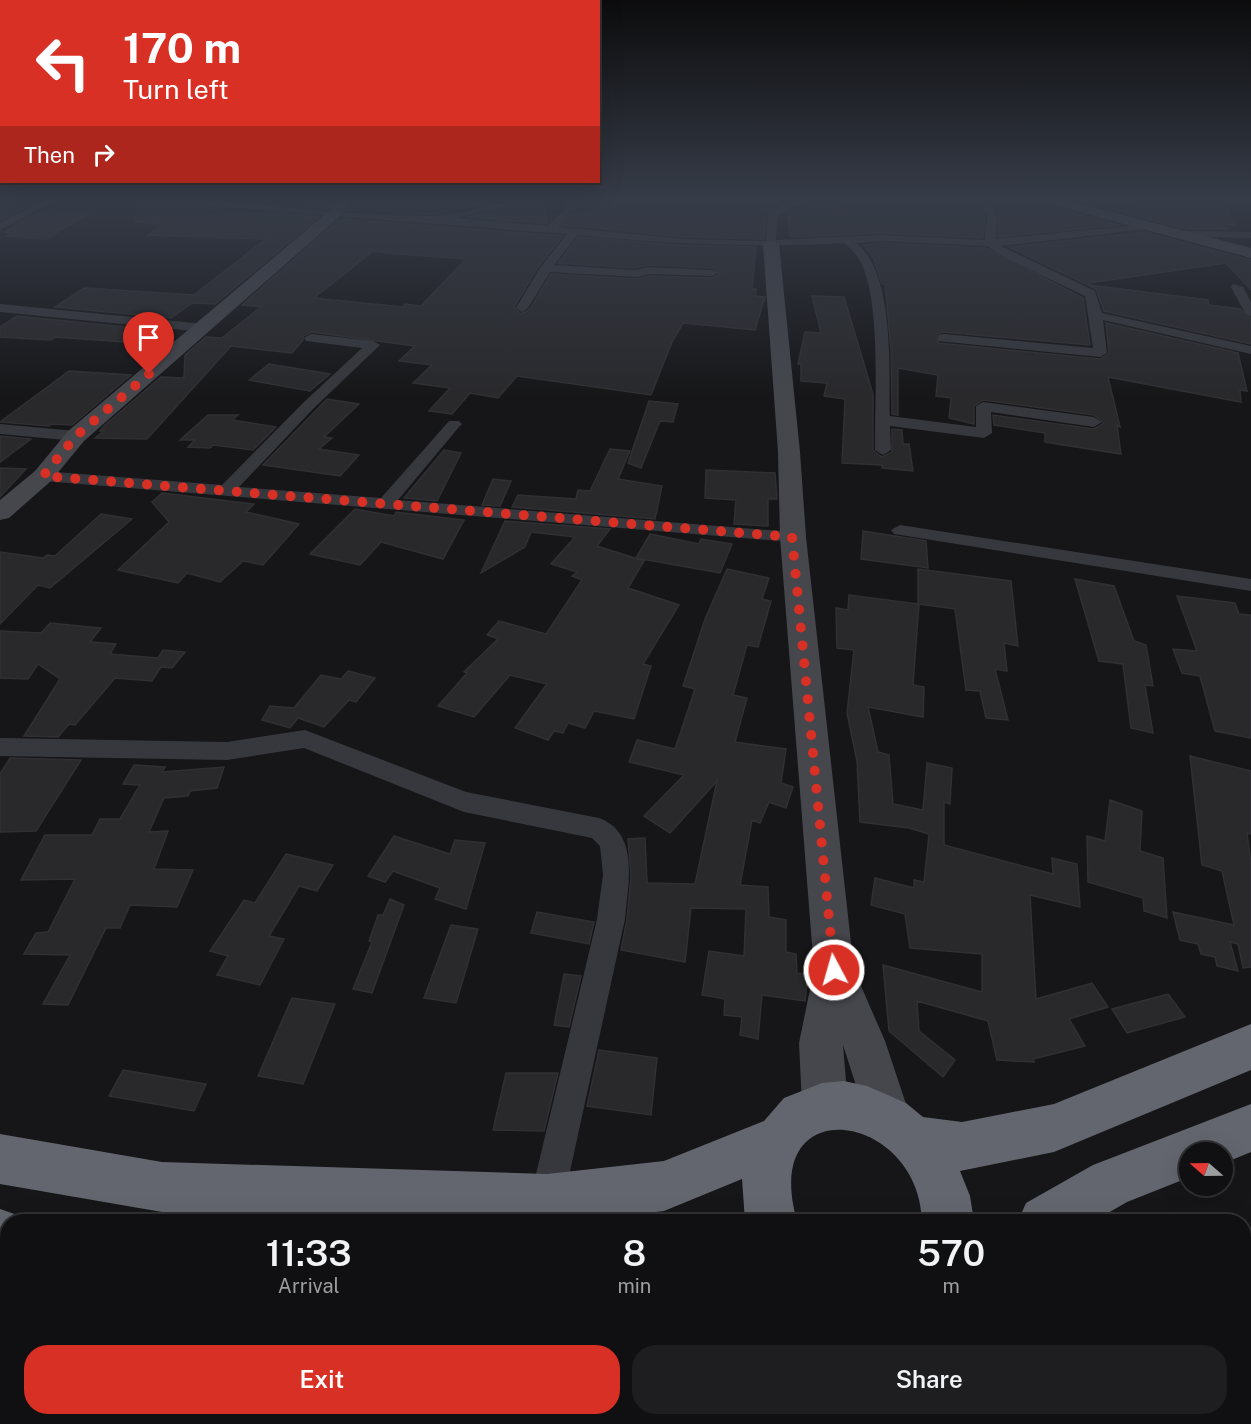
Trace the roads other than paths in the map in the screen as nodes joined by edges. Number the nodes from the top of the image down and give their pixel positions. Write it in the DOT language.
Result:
graph roads {
  1 [pos="277,264"];
  2 [pos="549,264"];
  3 [pos="773,264"];
  4 [pos="867,264"];
  5 [pos="1028,264"];
  6 [pos="546,268"];
  7 [pos="712,273"];
  8 [pos="1237,287"];
  9 [pos="0,308"];
  10 [pos="522,308"];
  11 [pos="1251,313"];
  12 [pos="1096,315"];
  13 [pos="204,328"];
  14 [pos="311,338"];
  15 [pos="943,338"];
  16 [pos="1251,350"];
  17 [pos="882,420"];
  18 [pos="1094,422"];
  19 [pos="454,424"];
  20 [pos="0,429"];
  21 [pos="76,436"];
  22 [pos="883,450"];
  23 [pos="43,476"];
  24 [pos="226,491"];
  25 [pos="9,499"];
  26 [pos="385,504"];
  27 [pos="0,513"];
  28 [pos="900,530"];
  29 [pos="792,537"];
  30 [pos="1251,585"];
  31 [pos="0,747"];
  32 [pos="834,970"];
  33 [pos="1251,1047"];
  34 [pos="825,1105"];
  35 [pos="901,1128"];
  36 [pos="1251,1128"];
  37 [pos="777,1140"];
  38 [pos="1215,1142"];
  39 [pos="1179,1156"];
  40 [pos="0,1159"];
  41 [pos="547,1199"];
  42 [pos="769,1214"];
  43 [pos="948,1214"];
  44 [pos="1056,1214"];
  1 -- 13 [label="street"];
  2 -- 6 [label="street"];
  3 -- 29 [label="street"];
  4 -- 17 [label="street"];
  5 -- 12 [label="street"];
  6 -- 7 [label="street"];
  6 -- 10 [label="street"];
  8 -- 11 [label="street"];
  9 -- 13 [label="street"];
  12 -- 15 [label="street"];
  12 -- 16 [label="street"];
  13 -- 21 [label="street"];
  14 -- 24 [label="street"];
  17 -- 18 [label="street"];
  17 -- 22 [label="street"];
  19 -- 26 [label="street"];
  20 -- 21 [label="street"];
  21 -- 23 [label="street"];
  23 -- 24 [label="street"];
  23 -- 25 [label="street"];
  24 -- 26 [label="street"];
  25 -- 27 [label="street"];
  26 -- 29 [label="street"];
  28 -- 30 [label="street"];
  29 -- 32 [label="street"];
  31 -- 41 [label="street"];
  32 -- 34 [label="street"];
  32 -- 35 [label="street"];
  33 -- 35 [label="highway"];
  34 -- 35 [label="highway"];
  34 -- 37 [label="highway"];
  35 -- 43 [label="highway"];
  36 -- 38 [label="highway"];
  37 -- 41 [label="highway"];
  37 -- 42 [label="highway"];
  39 -- 44 [label="highway"];
  40 -- 41 [label="highway"];
}
